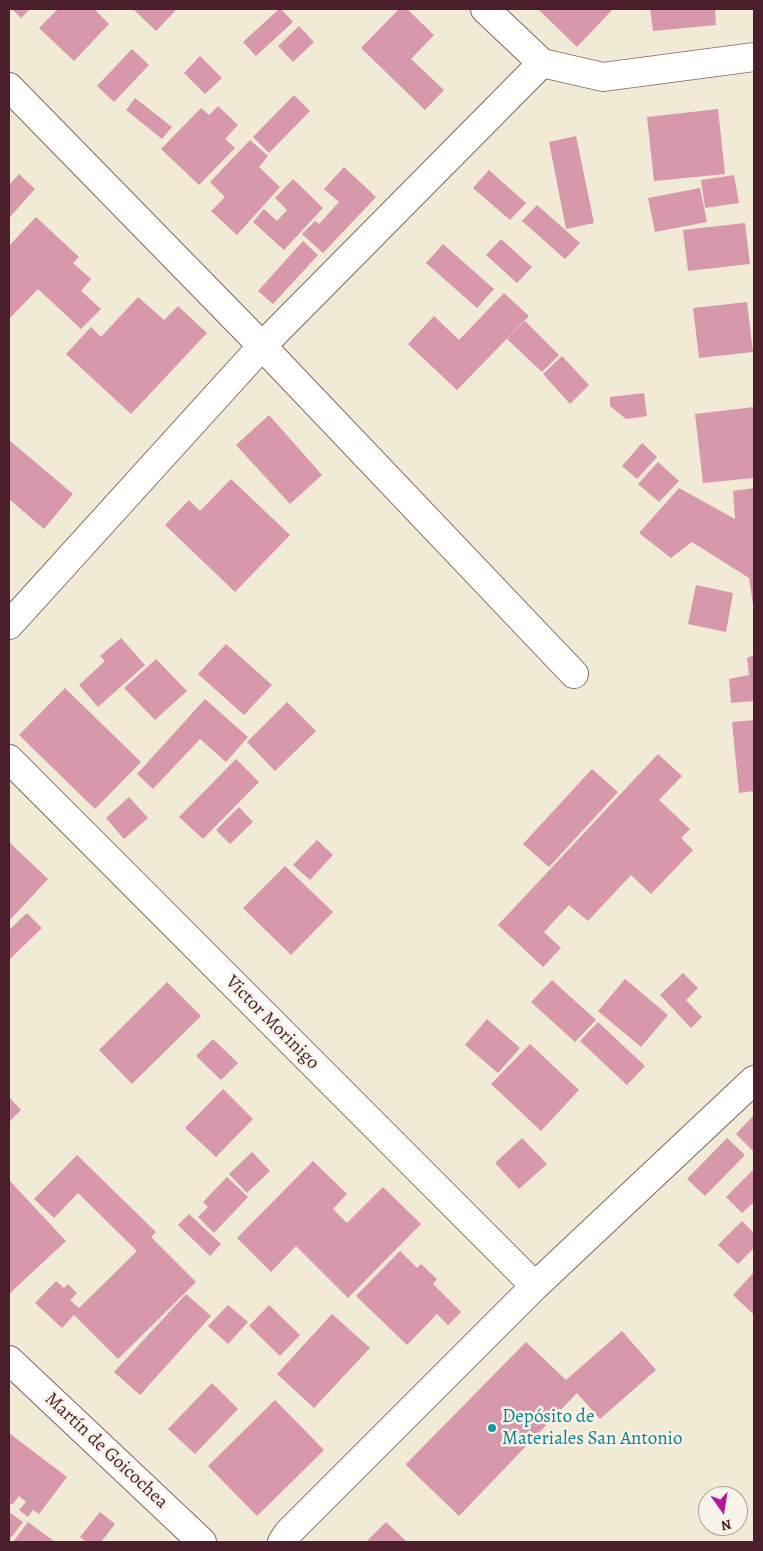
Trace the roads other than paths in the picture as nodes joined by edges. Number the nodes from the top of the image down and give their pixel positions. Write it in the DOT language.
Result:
graph roads {
  1 [pos="485,9"];
  2 [pos="754,57"];
  3 [pos="542,63"];
  4 [pos="9,86"];
  5 [pos="262,346"];
  6 [pos="9,625"];
  7 [pos="574,674"];
  8 [pos="9,760"];
  9 [pos="754,1080"];
  10 [pos="535,1286"];
  11 [pos="9,1360"];
  12 [pos="202,1542"];
  13 [pos="282,1542"];
  1 -- 3 [label="street"];
  2 -- 3 [label="street"];
  3 -- 5 [label="street"];
  4 -- 5 [label="street"];
  5 -- 6 [label="street"];
  5 -- 7 [label="street"];
  8 -- 10 [label="street, Victor Morinigo"];
  9 -- 10 [label="street"];
  10 -- 13 [label="street"];
  11 -- 12 [label="street, Martín de Goicochea"];
}
